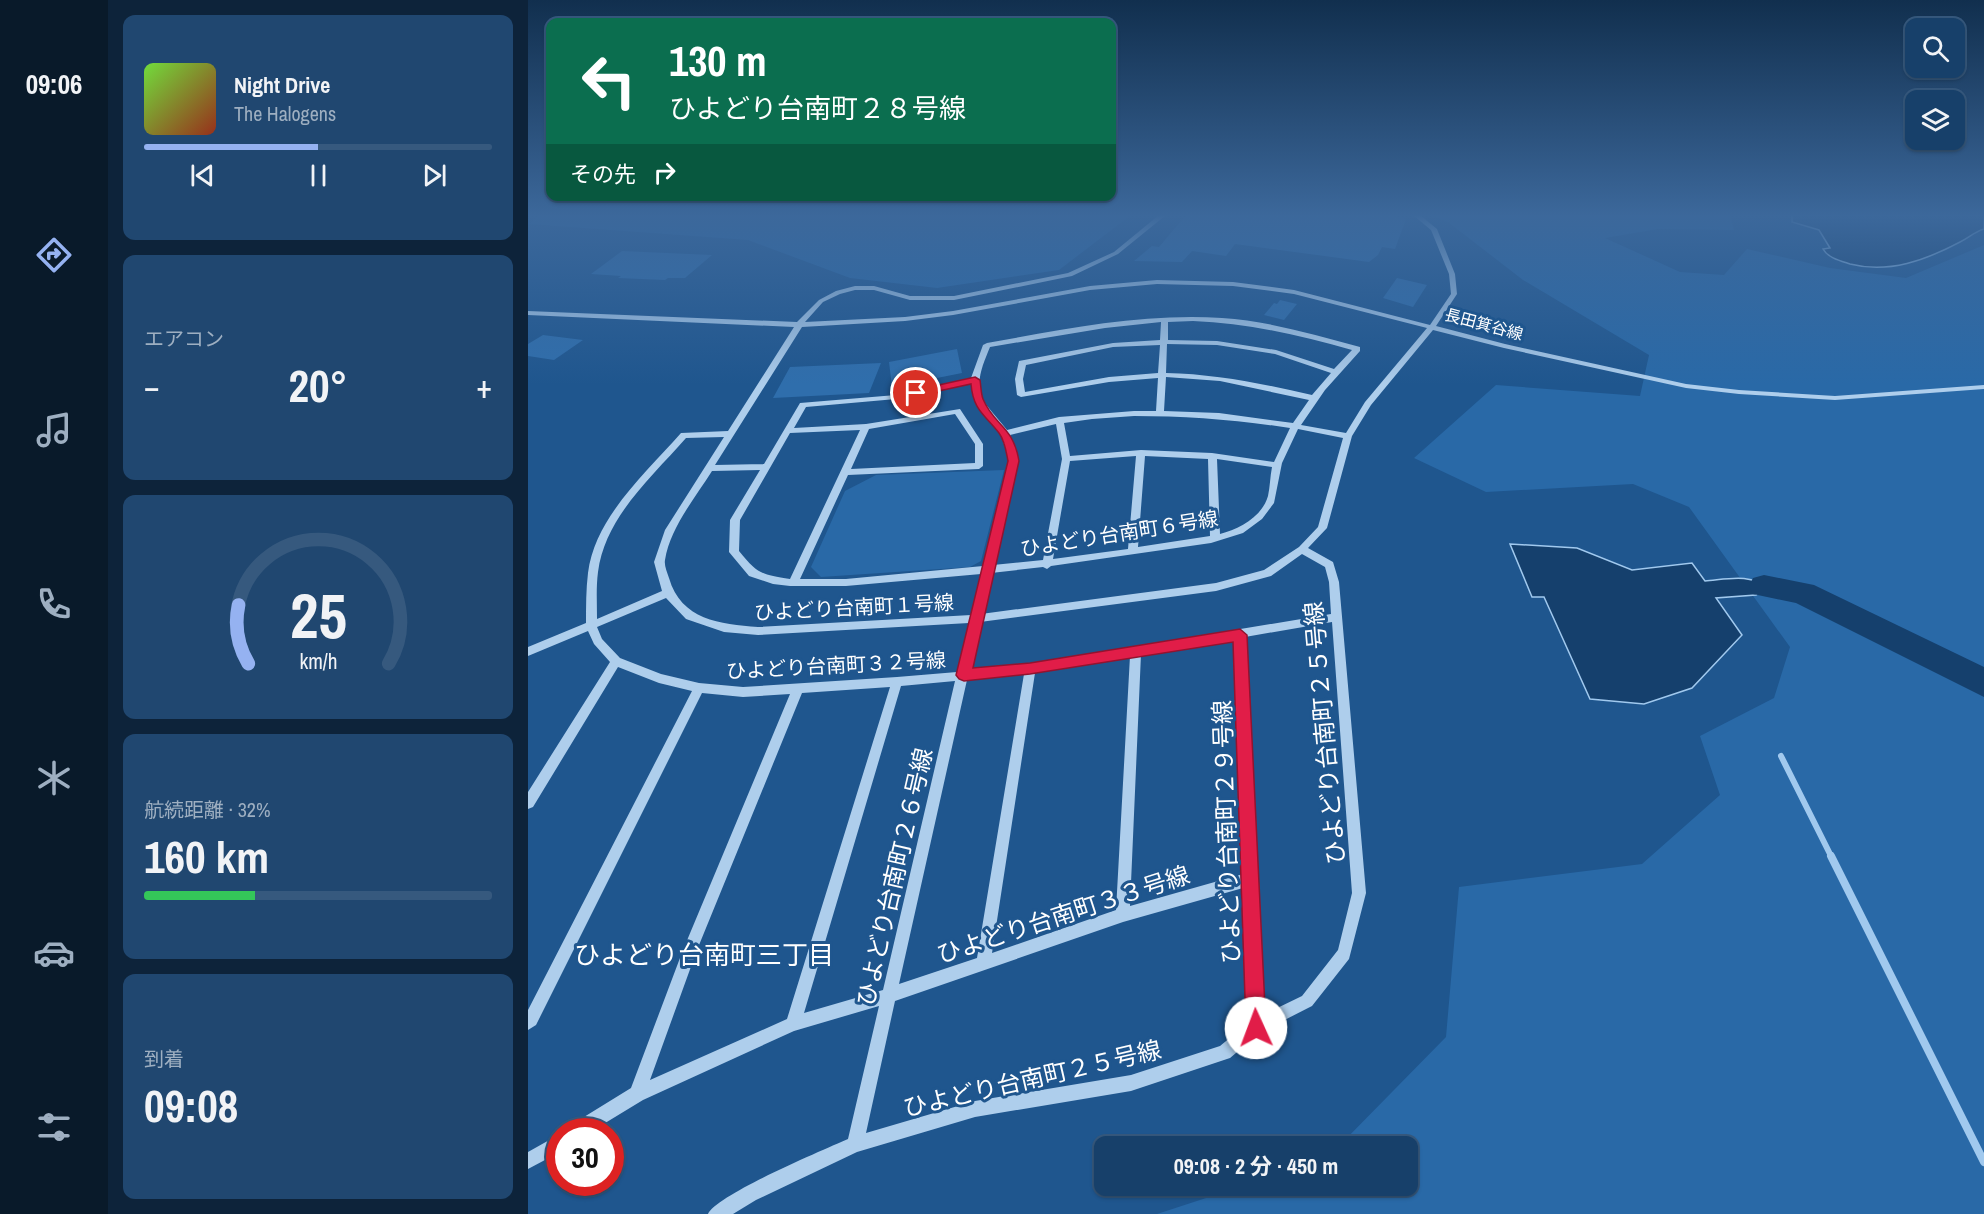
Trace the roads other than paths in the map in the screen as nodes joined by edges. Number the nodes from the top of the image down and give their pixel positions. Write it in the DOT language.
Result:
graph roads {
  1 [pos="1077,272"];
  2 [pos="1451,272"];
  3 [pos="528,306"];
  4 [pos="528,314"];
  5 [pos="1165,319"];
  6 [pos="799,326"];
  7 [pos="1433,326"];
  8 [pos="1165,342"];
  9 [pos="1335,372"];
  10 [pos="1163,375"];
  11 [pos="975,380"];
  12 [pos="1984,387"];
  13 [pos="1313,398"];
  14 [pos="1160,411"];
  15 [pos="1059,420"];
  16 [pos="1296,425"];
  17 [pos="866,427"];
  18 [pos="787,431"];
  19 [pos="1005,433"];
  20 [pos="729,434"];
  21 [pos="1348,435"];
  22 [pos="1141,453"];
  23 [pos="1212,456"];
  24 [pos="1066,459"];
  25 [pos="1277,465"];
  26 [pos="765,467"];
  27 [pos="708,468"];
  28 [pos="846,472"];
  29 [pos="1215,537"];
  30 [pos="1302,549"];
  31 [pos="1133,552"];
  32 [pos="1047,565"];
  33 [pos="987,571"];
  34 [pos="795,582"];
  35 [pos="668,593"];
  36 [pos="1337,617"];
  37 [pos="975,619"];
  38 [pos="591,625"];
  39 [pos="1240,635"];
  40 [pos="528,652"];
  41 [pos="1136,652"];
  42 [pos="616,661"];
  43 [pos="1030,669"];
  44 [pos="964,675"];
  45 [pos="897,682"];
  46 [pos="699,688"];
  47 [pos="798,689"];
  48 [pos="532,791"];
  49 [pos="528,803"];
  50 [pos="1250,879"];
  51 [pos="1123,915"];
  52 [pos="983,963"];
  53 [pos="890,994"];
  54 [pos="528,1022"];
  55 [pos="793,1024"];
  56 [pos="1256,1028"];
  57 [pos="637,1094"];
  58 [pos="598,1118"];
  59 [pos="855,1144"];
  60 [pos="546,1150"];
  61 [pos="528,1161"];
  62 [pos="717,1214"];
  1 -- 6 [label="street, ひよどり台南町１号線"];
  2 -- 7 [label="street, ひよどり台南町１号線"];
  3 -- 6 [label="street, 長田箕谷線"];
  4 -- 6 [label="street, 長田箕谷線"];
  5 -- 8 [label="street"];
  5 -- 9 [label="street, ひよどり台南町６号線"];
  5 -- 11 [label="street"];
  6 -- 7 [label="street, 長田箕谷線"];
  6 -- 20 [label="street, ひよどり台南町１号線"];
  7 -- 12 [label="street, 長田箕谷線"];
  7 -- 21 [label="street, ひよどり台南町１号線"];
  8 -- 9 [label="street"];
  8 -- 10 [label="street"];
  8 -- 10 [label="street"];
  9 -- 13 [label="street, ひよどり台南町６号線"];
  10 -- 13 [label="street"];
  10 -- 14 [label="street"];
  11 -- 18 [label="street, ひよどり台南町６号線"];
  11 -- 19 [label="street"];
  13 -- 16 [label="street, ひよどり台南町６号線"];
  14 -- 15 [label="street"];
  14 -- 16 [label="street"];
  15 -- 19 [label="street"];
  15 -- 24 [label="street"];
  16 -- 21 [label="street"];
  16 -- 25 [label="street, ひよどり台南町６号線"];
  17 -- 18 [label="street"];
  17 -- 28 [label="street"];
  17 -- 28 [label="street"];
  18 -- 26 [label="street, ひよどり台南町６号線"];
  19 -- 33 [label="street, ひよどり台南町２６号線"];
  20 -- 27 [label="street, ひよどり台南町１号線"];
  20 -- 38 [label="street"];
  21 -- 30 [label="street, ひよどり台南町１号線"];
  22 -- 23 [label="street"];
  22 -- 24 [label="street"];
  22 -- 31 [label="street"];
  23 -- 25 [label="street"];
  23 -- 29 [label="street"];
  24 -- 32 [label="street"];
  25 -- 29 [label="street, ひよどり台南町６号線"];
  26 -- 27 [label="street"];
  26 -- 34 [label="street, ひよどり台南町６号線"];
  27 -- 35 [label="street, ひよどり台南町１号線"];
  28 -- 34 [label="street"];
  29 -- 31 [label="street, ひよどり台南町６号線"];
  30 -- 36 [label="street, ひよどり台南町２５号線"];
  30 -- 37 [label="street, ひよどり台南町１号線"];
  31 -- 32 [label="street, ひよどり台南町６号線"];
  32 -- 33 [label="street, ひよどり台南町６号線"];
  33 -- 34 [label="street, ひよどり台南町６号線"];
  33 -- 37 [label="street, ひよどり台南町２６号線"];
  35 -- 37 [label="street, ひよどり台南町１号線"];
  35 -- 38 [label="street"];
  36 -- 39 [label="street, ひよどり台南町３２号線"];
  36 -- 56 [label="street, ひよどり台南町２５号線"];
  37 -- 44 [label="street, ひよどり台南町２６号線"];
  38 -- 40 [label="street"];
  38 -- 42 [label="street, ひよどり台南町３２号線"];
  39 -- 41 [label="street, ひよどり台南町３２号線"];
  39 -- 50 [label="street, ひよどり台南町２９号線"];
  41 -- 43 [label="street, ひよどり台南町３２号線"];
  41 -- 51 [label="street"];
  42 -- 46 [label="street, ひよどり台南町３２号線"];
  42 -- 48 [label="street"];
  43 -- 44 [label="street, ひよどり台南町３２号線"];
  43 -- 52 [label="street"];
  44 -- 45 [label="street, ひよどり台南町３２号線"];
  44 -- 53 [label="street, ひよどり台南町２６号線"];
  45 -- 47 [label="street, ひよどり台南町３２号線"];
  45 -- 55 [label="street"];
  46 -- 47 [label="street, ひよどり台南町３２号線"];
  46 -- 54 [label="street"];
  47 -- 57 [label="street"];
  48 -- 49 [label="street"];
  50 -- 51 [label="street, ひよどり台南町３３号線"];
  50 -- 56 [label="street, ひよどり台南町２９号線"];
  51 -- 52 [label="street, ひよどり台南町３３号線"];
  52 -- 53 [label="street, ひよどり台南町３３号線"];
  53 -- 55 [label="street, ひよどり台南町３３号線"];
  53 -- 59 [label="street, ひよどり台南町２６号線"];
  55 -- 57 [label="street, ひよどり台南町３３号線"];
  56 -- 59 [label="street, ひよどり台南町２５号線"];
  57 -- 58 [label="street, ひよどり台南町３３号線"];
  59 -- 62 [label="street, ひよどり台南町２５号線"];
  60 -- 61 [label="street"];
}
